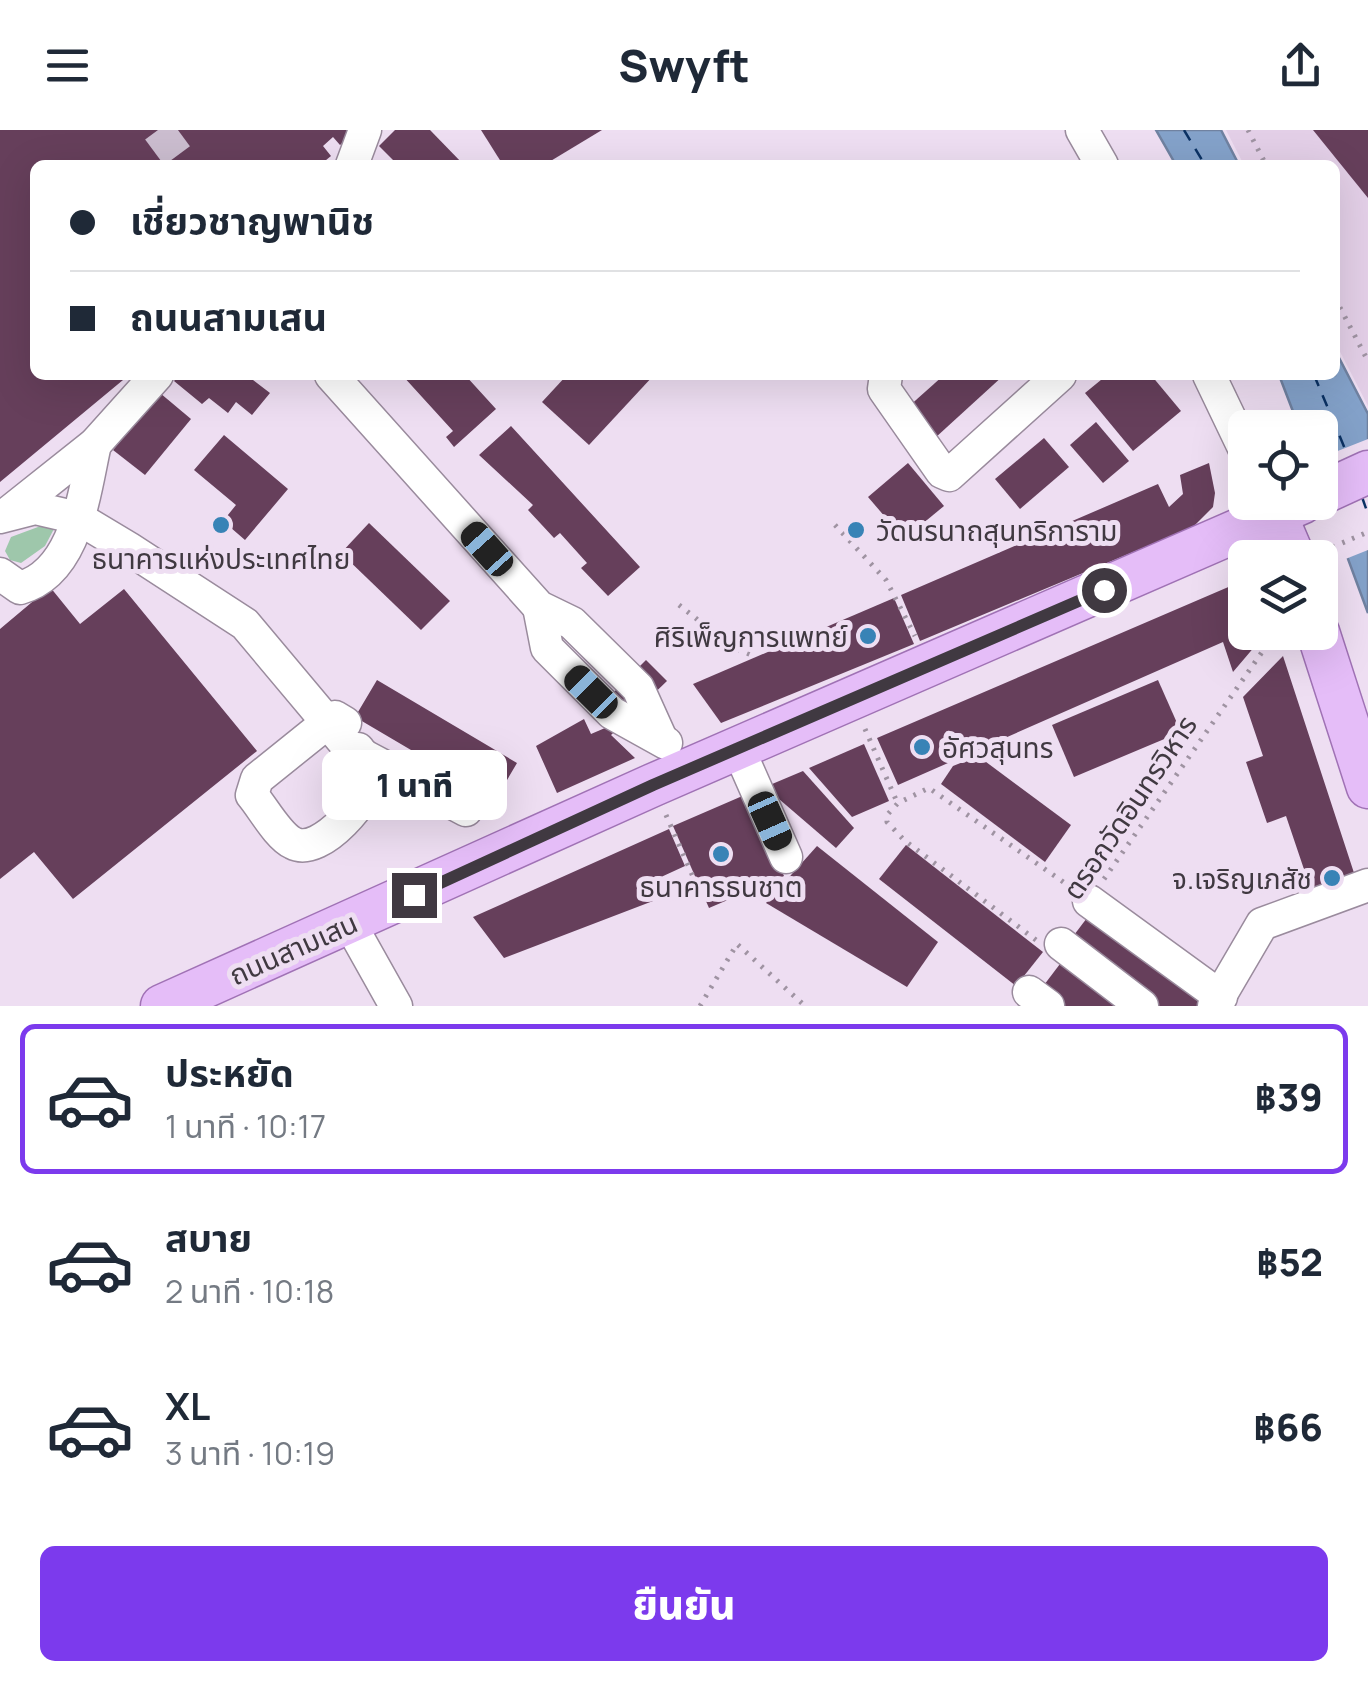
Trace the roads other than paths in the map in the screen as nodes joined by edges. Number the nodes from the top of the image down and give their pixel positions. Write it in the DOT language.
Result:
graph roads {
  1 [pos="365,130"];
  2 [pos="1082,130"];
  3 [pos="354,160"];
  4 [pos="1099,160"];
  5 [pos="153,380"];
  6 [pos="335,380"];
  7 [pos="885,380"];
  8 [pos="1054,380"];
  9 [pos="1212,380"];
  10 [pos="1228,414"];
  11 [pos="95,444"];
  12 [pos="1368,472"];
  13 [pos="1338,486"];
  14 [pos="2,517"];
  15 [pos="78,518"];
  16 [pos="1256,520"];
  17 [pos="0,574"];
  18 [pos="1324,650"];
  19 [pos="332,720"];
  20 [pos="738,748"];
  21 [pos="364,756"];
  22 [pos="694,768"];
  23 [pos="1368,787"];
  24 [pos="786,858"];
  25 [pos="1368,884"];
  26 [pos="1090,901"];
  27 [pos="350,924"];
  28 [pos="1057,949"];
  29 [pos="1218,1001"];
  30 [pos="169,1005"];
  31 [pos="396,1006"];
  32 [pos="1142,1006"];
  1 -- 3 [label="street"];
  2 -- 4 [label="street"];
  5 -- 11 [label="street"];
  6 -- 22 [label="street"];
  7 -- 8 [label="street"];
  9 -- 10 [label="street"];
  11 -- 14 [label="street"];
  11 -- 15 [label="street"];
  12 -- 13 [label="main road"];
  14 -- 15 [label="street"];
  15 -- 17 [label="street"];
  15 -- 19 [label="street"];
  16 -- 20 [label="main road, ถนนสามเสน"];
  18 -- 23 [label="main road"];
  19 -- 21 [label="street"];
  19 -- 21 [label="street"];
  19 -- 21 [label="street"];
  20 -- 22 [label="main road, ถนนสามเสน"];
  20 -- 24 [label="street"];
  22 -- 27 [label="main road, ถนนสามเสน"];
  25 -- 29 [label="street"];
  26 -- 29 [label="street"];
  27 -- 30 [label="main road, ถนนสามเสน"];
  27 -- 31 [label="street"];
  28 -- 32 [label="street"];
}
